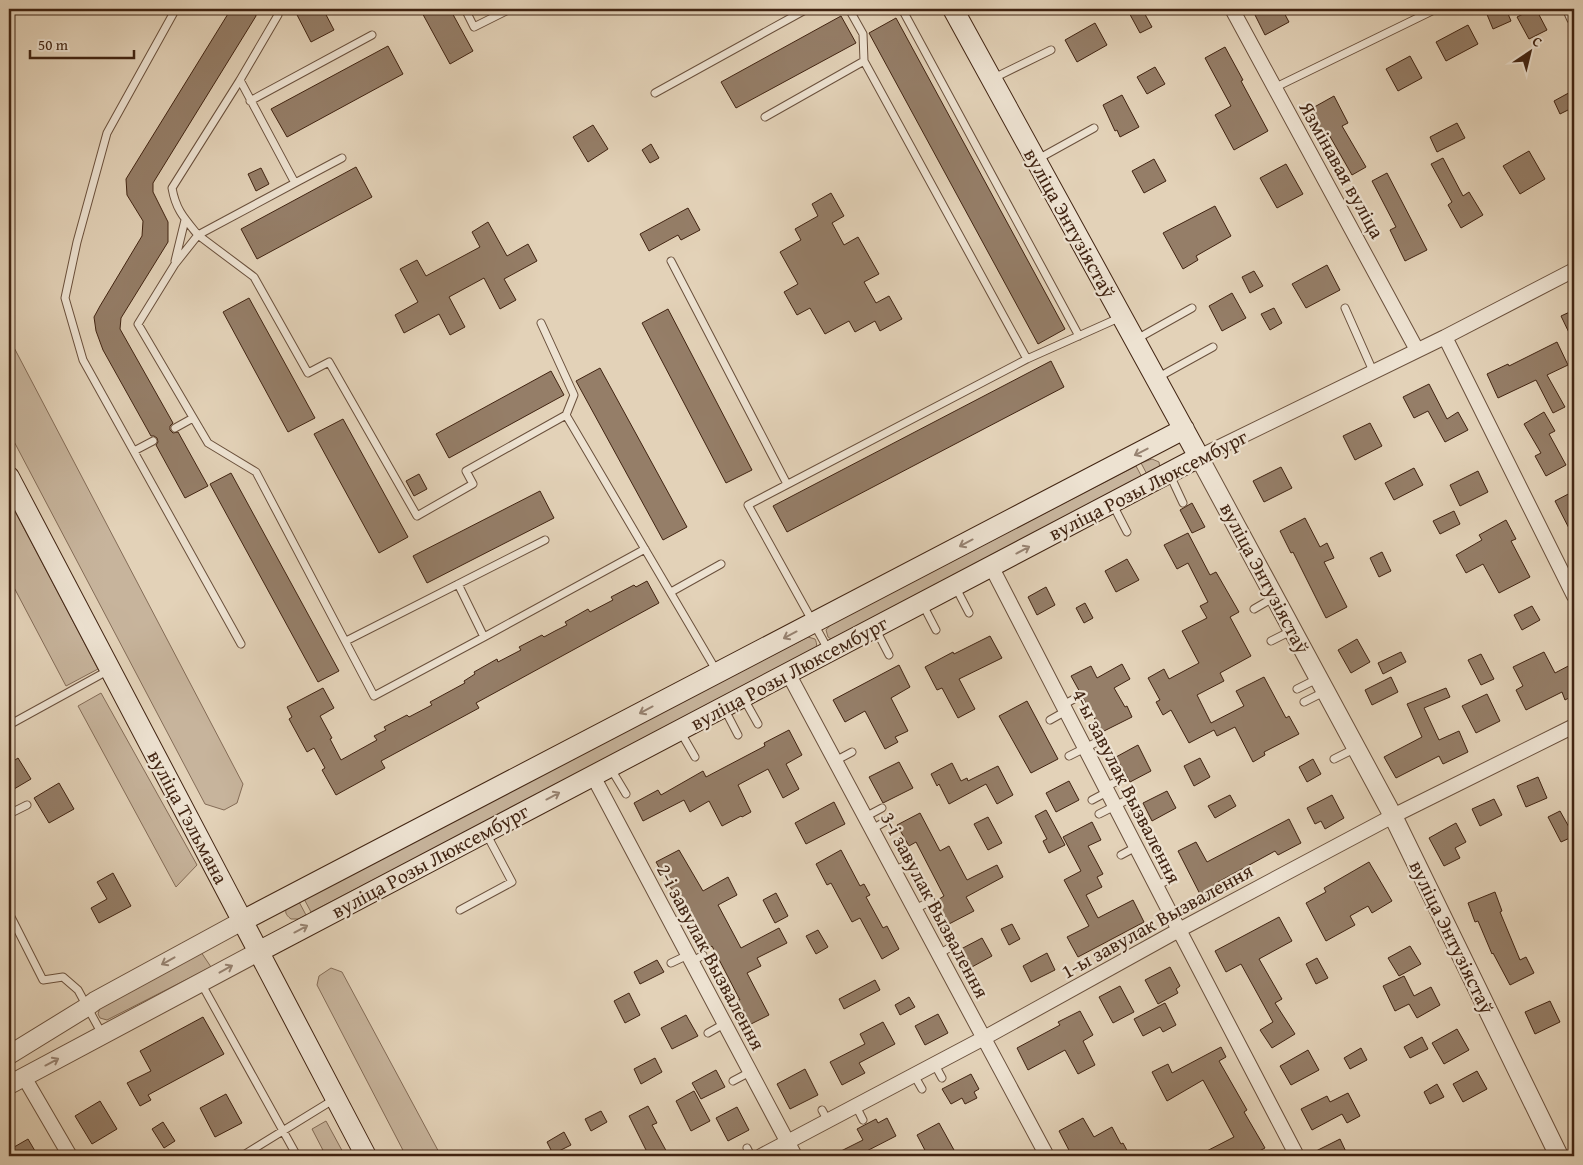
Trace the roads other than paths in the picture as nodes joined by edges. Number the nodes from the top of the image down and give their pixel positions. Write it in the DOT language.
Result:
graph roads {
  1 [pos="174,9"];
  2 [pos="278,9"];
  3 [pos="465,9"];
  4 [pos="807,9"];
  5 [pos="849,9"];
  6 [pos="902,9"];
  7 [pos="953,9"];
  8 [pos="1232,9"];
  9 [pos="1436,9"];
  10 [pos="1570,9"];
  11 [pos="508,10"];
  12 [pos="1574,18"];
  13 [pos="372,35"];
  14 [pos="1052,50"];
  15 [pos="864,61"];
  16 [pos="992,79"];
  17 [pos="240,80"];
  18 [pos="655,93"];
  19 [pos="1276,95"];
  20 [pos="250,101"];
  21 [pos="765,117"];
  22 [pos="1094,128"];
  23 [pos="342,158"];
  24 [pos="1036,160"];
  25 [pos="296,183"];
  26 [pos="185,220"];
  27 [pos="198,235"];
  28 [pos="670,261"];
  29 [pos="175,264"];
  30 [pos="1574,270"];
  31 [pos="1192,308"];
  32 [pos="1346,308"];
  33 [pos="1122,317"];
  34 [pos="541,323"];
  35 [pos="1079,336"];
  36 [pos="1444,337"];
  37 [pos="1135,340"];
  38 [pos="1213,347"];
  39 [pos="1417,350"];
  40 [pos="1027,359"];
  41 [pos="1373,371"];
  42 [pos="1156,378"];
  43 [pos="566,415"];
  44 [pos="193,418"];
  45 [pos="175,428"];
  46 [pos="1184,430"];
  47 [pos="153,441"];
  48 [pos="134,452"];
  49 [pos="1199,457"];
  50 [pos="1169,473"];
  51 [pos="9,477"];
  52 [pos="787,484"];
  53 [pos="1112,503"];
  54 [pos="1183,503"];
  55 [pos="1127,532"];
  56 [pos="545,540"];
  57 [pos="646,549"];
  58 [pos="721,564"];
  59 [pos="991,566"];
  60 [pos="458,584"];
  61 [pos="954,586"];
  62 [pos="670,592"];
  63 [pos="1574,596"];
  64 [pos="1275,597"];
  65 [pos="922,603"];
  66 [pos="1254,608"];
  67 [pos="969,613"];
  68 [pos="814,622"];
  69 [pos="875,628"];
  70 [pos="936,630"];
  71 [pos="1293,630"];
  72 [pos="484,637"];
  73 [pos="1272,641"];
  74 [pos="346,642"];
  75 [pos="241,644"];
  76 [pos="830,651"];
  77 [pos="889,655"];
  78 [pos="110,669"];
  79 [pos="718,673"];
  80 [pos="788,673"];
  81 [pos="1322,684"];
  82 [pos="1297,689"];
  83 [pos="743,697"];
  84 [pos="1304,702"];
  85 [pos="1068,705"];
  86 [pos="724,707"];
  87 [pos="1050,720"];
  88 [pos="758,724"];
  89 [pos="9,725"];
  90 [pos="1574,726"];
  91 [pos="680,730"];
  92 [pos="738,735"];
  93 [pos="1091,745"];
  94 [pos="1356,747"];
  95 [pos="852,752"];
  96 [pos="1069,756"];
  97 [pos="695,758"];
  98 [pos="1334,759"];
  99 [pos="835,760"];
  100 [pos="602,771"];
  101 [pos="1110,787"];
  102 [pos="626,794"];
  103 [pos="1092,800"];
  104 [pos="1127,800"];
  105 [pos="27,805"];
  106 [pos="1115,806"];
  107 [pos="882,808"];
  108 [pos="9,814"];
  109 [pos="1099,814"];
  110 [pos="1393,816"];
  111 [pos="888,820"];
  112 [pos="868,823"];
  113 [pos="485,832"];
  114 [pos="1136,847"];
  115 [pos="1121,855"];
  116 [pos="910,862"];
  117 [pos="894,871"];
  118 [pos="1170,879"];
  119 [pos="1156,886"];
  120 [pos="931,901"];
  121 [pos="460,910"];
  122 [pos="915,910"];
  123 [pos="9,913"];
  124 [pos="242,921"];
  125 [pos="1179,930"];
  126 [pos="954,945"];
  127 [pos="258,952"];
  128 [pos="938,954"];
  129 [pos="694,957"];
  130 [pos="671,963"];
  131 [pos="200,983"];
  132 [pos="87,1007"];
  133 [pos="724,1024"];
  134 [pos="708,1032"];
  135 [pos="103,1035"];
  136 [pos="984,1038"];
  137 [pos="9,1055"];
  138 [pos="935,1064"];
  139 [pos="750,1072"];
  140 [pos="917,1072"];
  141 [pos="942,1078"];
  142 [pos="16,1081"];
  143 [pos="733,1081"];
  144 [pos="922,1089"];
  145 [pos="336,1098"];
  146 [pos="856,1106"];
  147 [pos="863,1120"];
  148 [pos="284,1132"];
  149 [pos="788,1143"];
  150 [pos="747,1148"];
  151 [pos="70,1156"];
  152 [pos="242,1156"];
  153 [pos="296,1156"];
  154 [pos="366,1156"];
  155 [pos="751,1156"];
  156 [pos="761,1156"];
  157 [pos="795,1156"];
  158 [pos="1047,1156"];
  159 [pos="1298,1156"];
  160 [pos="1559,1156"];
  1 -- 48 [label="lane"];
  2 -- 17 [label="lane"];
  3 -- 11 [label="lane"];
  4 -- 18 [label="lane"];
  5 -- 15 [label="lane"];
  6 -- 35 [label="lane"];
  7 -- 16 [label="main road, вуліца Энтузіястаў"];
  8 -- 19 [label="street, Язмінавая вуліца"];
  9 -- 19 [label="lane"];
  10 -- 12 [label="street"];
  13 -- 20 [label="lane"];
  14 -- 16 [label="lane"];
  15 -- 21 [label="lane"];
  15 -- 40 [label="lane"];
  16 -- 24 [label="main road, вуліца Энтузіястаў"];
  17 -- 20 [label="lane"];
  17 -- 26 [label="lane"];
  19 -- 39 [label="street, Язмінавая вуліца"];
  20 -- 25 [label="lane"];
  22 -- 24 [label="lane"];
  23 -- 25 [label="lane"];
  24 -- 33 [label="main road, вуліца Энтузіястаў"];
  25 -- 27 [label="lane"];
  26 -- 27 [label="lane"];
  26 -- 29 [label="lane"];
  27 -- 29 [label="lane"];
  27 -- 43 [label="lane"];
  28 -- 52 [label="lane"];
  29 -- 44 [label="lane"];
  30 -- 36 [label="street, вуліца Розы Люксембург"];
  31 -- 37 [label="lane"];
  32 -- 41 [label="lane"];
  33 -- 35 [label="lane"];
  33 -- 37 [label="main road, вуліца Энтузіястаў"];
  34 -- 43 [label="lane"];
  35 -- 40 [label="lane"];
  36 -- 39 [label="street, вуліца Розы Люксембург"];
  36 -- 63 [label="street"];
  37 -- 42 [label="main road, вуліца Энтузіястаў"];
  38 -- 42 [label="lane"];
  39 -- 41 [label="street, вуліца Розы Люксембург"];
  40 -- 52 [label="lane"];
  41 -- 49 [label="street, вуліца Розы Люксембург"];
  42 -- 46 [label="main road, вуліца Энтузіястаў"];
  43 -- 57 [label="lane"];
  44 -- 45 [label="lane"];
  44 -- 74 [label="lane"];
  46 -- 49 [label="main road, вуліца Энтузіястаў"];
  46 -- 68 [label="main road, вуліца Розы Люксембург, one-way"];
  47 -- 48 [label="lane"];
  48 -- 75 [label="lane"];
  49 -- 50 [label="main road, вуліца Розы Люксембург"];
  49 -- 64 [label="street, вуліца Энтузіястаў"];
  50 -- 53 [label="main road, вуліца Розы Люксембург"];
  50 -- 54 [label="lane"];
  51 -- 78 [label="main road, вуліца Тэльмана"];
  52 -- 68 [label="lane"];
  53 -- 55 [label="lane"];
  59 -- 53 [label="main road, вуліца Розы Люксембург, one-way"];
  56 -- 60 [label="lane"];
  57 -- 62 [label="lane"];
  57 -- 72 [label="lane"];
  58 -- 62 [label="lane"];
  59 -- 61 [label="main road, вуліца Розы Люксембург"];
  59 -- 85 [label="street, 4-ы завулак Вызвалення"];
  60 -- 72 [label="lane"];
  60 -- 74 [label="lane"];
  61 -- 65 [label="main road, вуліца Розы Люксембург"];
  61 -- 67 [label="lane"];
  62 -- 79 [label="lane"];
  64 -- 66 [label="lane"];
  64 -- 71 [label="street, вуліца Энтузіястаў"];
  65 -- 69 [label="main road, вуліца Розы Люксембург"];
  65 -- 70 [label="lane"];
  68 -- 76 [label="lane"];
  68 -- 79 [label="main road, вуліца Розы Люксембург, one-way"];
  69 -- 76 [label="main road, вуліца Розы Люксембург"];
  69 -- 77 [label="lane"];
  71 -- 73 [label="lane"];
  71 -- 81 [label="street, вуліца Энтузіястаў"];
  72 -- 74 [label="lane"];
  76 -- 80 [label="main road, вуліца Розы Люксембург"];
  78 -- 89 [label="lane"];
  78 -- 124 [label="main road, вуліца Тэльмана"];
  79 -- 124 [label="main road, вуліца Розы Люксембург, one-way"];
  80 -- 83 [label="main road, вуліца Розы Люксембург"];
  80 -- 99 [label="street, 3-і завулак Вызвалення"];
  81 -- 82 [label="lane"];
  81 -- 84 [label="lane"];
  81 -- 94 [label="street, вуліца Энтузіястаў"];
  83 -- 86 [label="main road, вуліца Розы Люксембург"];
  83 -- 88 [label="lane"];
  85 -- 87 [label="lane"];
  85 -- 93 [label="street, 4-ы завулак Вызвалення"];
  86 -- 91 [label="main road, вуліца Розы Люксембург"];
  86 -- 92 [label="lane"];
  90 -- 110 [label="street, 1-ы завулак Вызвалення"];
  91 -- 97 [label="lane"];
  91 -- 100 [label="main road, вуліца Розы Люксембург"];
  93 -- 96 [label="lane"];
  93 -- 101 [label="street, 4-ы завулак Вызвалення"];
  94 -- 98 [label="lane"];
  94 -- 110 [label="street, вуліца Энтузіястаў"];
  95 -- 99 [label="lane"];
  99 -- 112 [label="street, 3-і завулак Вызвалення"];
  100 -- 102 [label="lane"];
  113 -- 100 [label="main road, вуліца Розы Люксембург, one-way"];
  100 -- 129 [label="street, 2-і завулак Вызвалення"];
  101 -- 103 [label="lane"];
  101 -- 106 [label="street, 4-ы завулак Вызвалення"];
  104 -- 106 [label="lane"];
  105 -- 108 [label="lane"];
  106 -- 109 [label="lane"];
  106 -- 114 [label="street, 4-ы завулак Вызвалення"];
  107 -- 112 [label="lane"];
  110 -- 125 [label="street, 1-ы завулак Вызвалення"];
  110 -- 160 [label="street, вуліца Энтузіястаў"];
  111 -- 112 [label="lane"];
  112 -- 117 [label="street, 3-і завулак Вызвалення"];
  113 -- 121 [label="lane"];
  127 -- 113 [label="main road, вуліца Розы Люксембург, one-way"];
  114 -- 115 [label="lane"];
  114 -- 119 [label="street, 4-ы завулак Вызвалення"];
  116 -- 117 [label="lane"];
  117 -- 122 [label="street, 3-і завулак Вызвалення"];
  118 -- 119 [label="lane"];
  119 -- 125 [label="street, 4-ы завулак Вызвалення"];
  120 -- 122 [label="lane"];
  122 -- 128 [label="street, 3-і завулак Вызвалення"];
  123 -- 132 [label="lane"];
  124 -- 127 [label="main road, вуліца Тэльмана"];
  124 -- 132 [label="street, вуліца Розы Люксембург, one-way"];
  125 -- 136 [label="street, 1-ы завулак Вызвалення"];
  125 -- 159 [label="street, 4-ы завулак Вызвалення"];
  126 -- 128 [label="lane"];
  131 -- 127 [label="street, вуліца Розы Люксембург, one-way"];
  127 -- 145 [label="main road, вуліца Тэльмана"];
  128 -- 136 [label="street, 3-і завулак Вызвалення"];
  129 -- 130 [label="lane"];
  129 -- 133 [label="street, 2-і завулак Вызвалення"];
  131 -- 135 [label="street, вуліца Розы Люксембург"];
  131 -- 148 [label="lane"];
  132 -- 135 [label="lane"];
  132 -- 137 [label="street, вуліца Розы Люксембург"];
  133 -- 134 [label="lane"];
  133 -- 139 [label="street, 2-і завулак Вызвалення"];
  142 -- 135 [label="street, вуліца Розы Люксембург, one-way"];
  136 -- 138 [label="street, 1-ы завулак Вызвалення"];
  136 -- 158 [label="street, 3-і завулак Вызвалення"];
  138 -- 140 [label="street, 1-ы завулак Вызвалення"];
  138 -- 141 [label="lane"];
  139 -- 143 [label="lane"];
  139 -- 149 [label="street, 2-і завулак Вызвалення"];
  140 -- 144 [label="lane"];
  140 -- 146 [label="street, 1-ы завулак Вызвалення"];
  142 -- 151 [label="street"];
  145 -- 148 [label="lane"];
  145 -- 154 [label="main road, вуліца Тэльмана"];
  146 -- 147 [label="lane"];
  146 -- 149 [label="street, 1-ы завулак Вызвалення"];
  148 -- 152 [label="lane"];
  148 -- 153 [label="lane"];
  149 -- 156 [label="street, 1-ы завулак Вызвалення"];
  149 -- 157 [label="street, 2-і завулак Вызвалення"];
  150 -- 155 [label="lane"];
}
